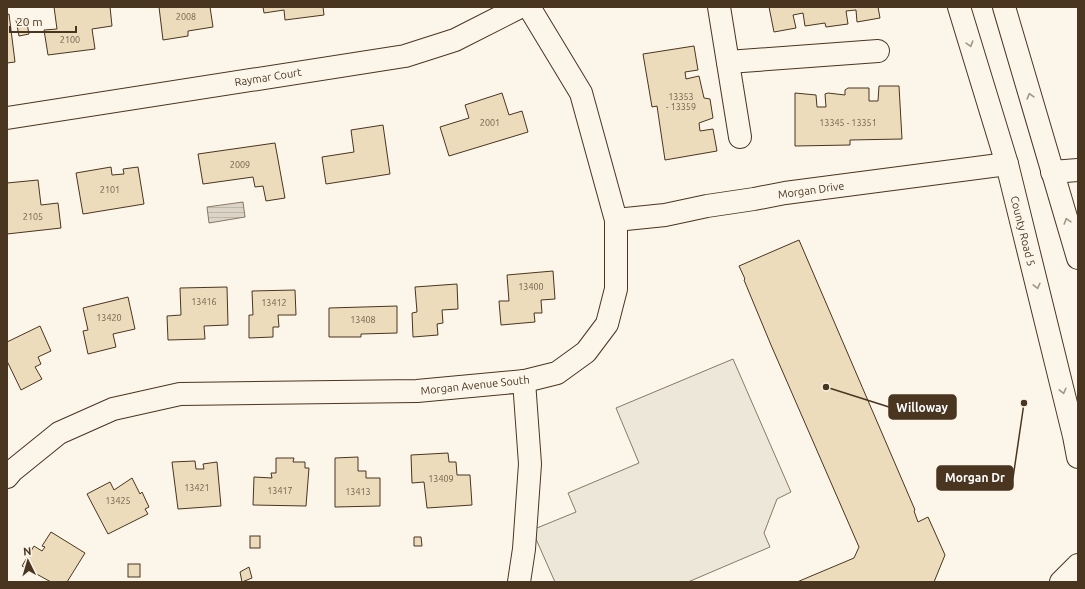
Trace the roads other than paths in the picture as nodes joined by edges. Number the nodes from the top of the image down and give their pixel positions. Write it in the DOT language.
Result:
graph roads {
  1 [pos="520,7"];
  2 [pos="529,7"];
  3 [pos="719,7"];
  4 [pos="959,7"];
  5 [pos="1004,7"];
  6 [pos="878,51"];
  7 [pos="728,62"];
  8 [pos="7,118"];
  9 [pos="740,137"];
  10 [pos="1007,164"];
  11 [pos="1078,170"];
  12 [pos="1052,172"];
  13 [pos="616,220"];
  14 [pos="1078,258"];
  15 [pos="524,381"];
  16 [pos="1078,457"];
  17 [pos="7,477"];
  18 [pos="1078,565"];
  19 [pos="519,582"];
  20 [pos="1061,582"];
  1 -- 8 [label="street, Raymar Court"];
  2 -- 13 [label="street, Morgan Avenue South"];
  3 -- 7 [label="street"];
  4 -- 10 [label="street, County Road 5, one-way"];
  12 -- 5 [label="street, one-way"];
  6 -- 7 [label="street"];
  7 -- 9 [label="street"];
  10 -- 13 [label="street, Morgan Drive"];
  10 -- 16 [label="street, County Road 5, one-way"];
  11 -- 12 [label="street"];
  14 -- 12 [label="street, one-way"];
  13 -- 15 [label="street, Morgan Avenue South"];
  15 -- 17 [label="street, Morgan Avenue South"];
  15 -- 19 [label="street"];
  18 -- 20 [label="street"];
}
